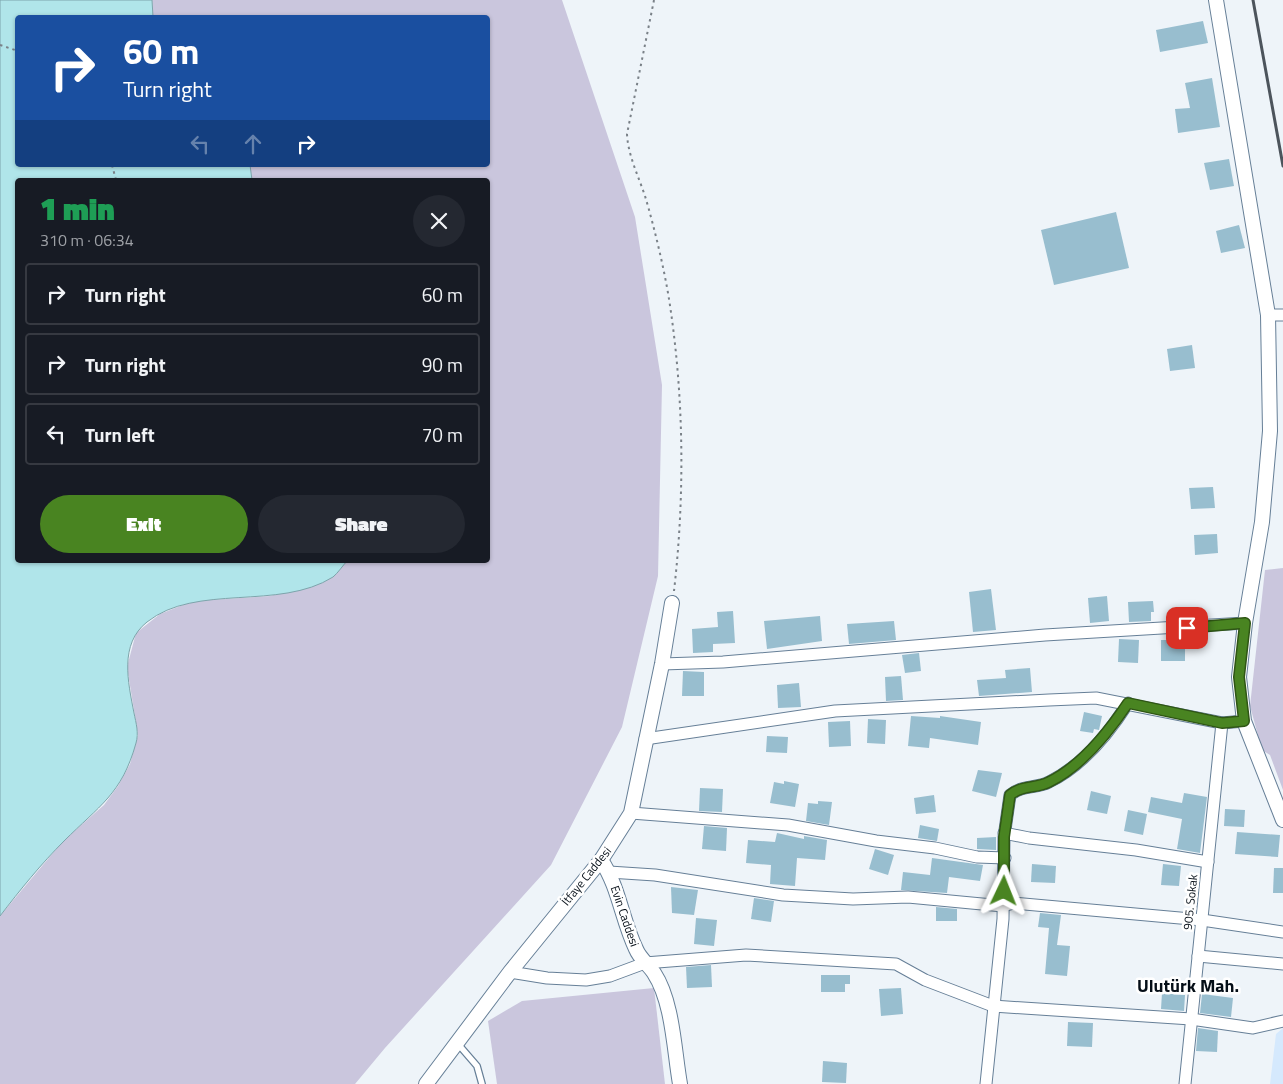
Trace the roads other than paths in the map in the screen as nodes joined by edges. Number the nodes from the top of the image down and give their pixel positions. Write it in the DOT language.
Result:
graph roads {
  1 [pos="1216,0"];
  2 [pos="1268,315"];
  3 [pos="1283,315"];
  4 [pos="672,603"];
  5 [pos="1245,623"];
  6 [pos="662,664"];
  7 [pos="1128,703"];
  8 [pos="1244,721"];
  9 [pos="1222,723"];
  10 [pos="645,739"];
  11 [pos="631,813"];
  12 [pos="1283,820"];
  13 [pos="1004,833"];
  14 [pos="1005,858"];
  15 [pos="1208,862"];
  16 [pos="605,866"];
  17 [pos="1003,906"];
  18 [pos="1202,920"];
  19 [pos="1283,932"];
  20 [pos="1198,956"];
  21 [pos="645,963"];
  22 [pos="1283,964"];
  23 [pos="510,972"];
  24 [pos="993,1006"];
  25 [pos="1191,1019"];
  26 [pos="1283,1020"];
  27 [pos="456,1042"];
  28 [pos="426,1084"];
  29 [pos="482,1084"];
  30 [pos="680,1084"];
  31 [pos="986,1084"];
  32 [pos="1185,1084"];
  1 -- 2 [label="street"];
  2 -- 3 [label="street"];
  2 -- 5 [label="street"];
  4 -- 6 [label="street, İtfaye Caddesi"];
  5 -- 6 [label="street"];
  5 -- 8 [label="street"];
  6 -- 10 [label="street, İtfaye Caddesi"];
  7 -- 9 [label="street"];
  7 -- 10 [label="street"];
  7 -- 13 [label="street"];
  8 -- 9 [label="street"];
  8 -- 12 [label="street"];
  9 -- 15 [label="street, 905. Sokak"];
  10 -- 11 [label="street, İtfaye Caddesi"];
  11 -- 14 [label="street"];
  11 -- 16 [label="street, İtfaye Caddesi"];
  13 -- 14 [label="street"];
  13 -- 15 [label="street"];
  14 -- 17 [label="street"];
  15 -- 18 [label="street, 905. Sokak"];
  16 -- 17 [label="street"];
  16 -- 21 [label="street, Evin Caddesi"];
  16 -- 23 [label="street, İtfaye Caddesi"];
  17 -- 18 [label="street"];
  17 -- 24 [label="street"];
  18 -- 19 [label="street"];
  18 -- 20 [label="street, 905. Sokak"];
  20 -- 22 [label="street"];
  20 -- 25 [label="street, 905. Sokak"];
  21 -- 23 [label="street"];
  21 -- 24 [label="street"];
  21 -- 30 [label="street, Evin Caddesi"];
  23 -- 27 [label="street, İtfaye Caddesi"];
  24 -- 25 [label="street"];
  24 -- 31 [label="street"];
  25 -- 26 [label="street"];
  25 -- 32 [label="street, 905. Sokak"];
  27 -- 28 [label="street, İtfaye Caddesi"];
  27 -- 29 [label="lane"];
}
